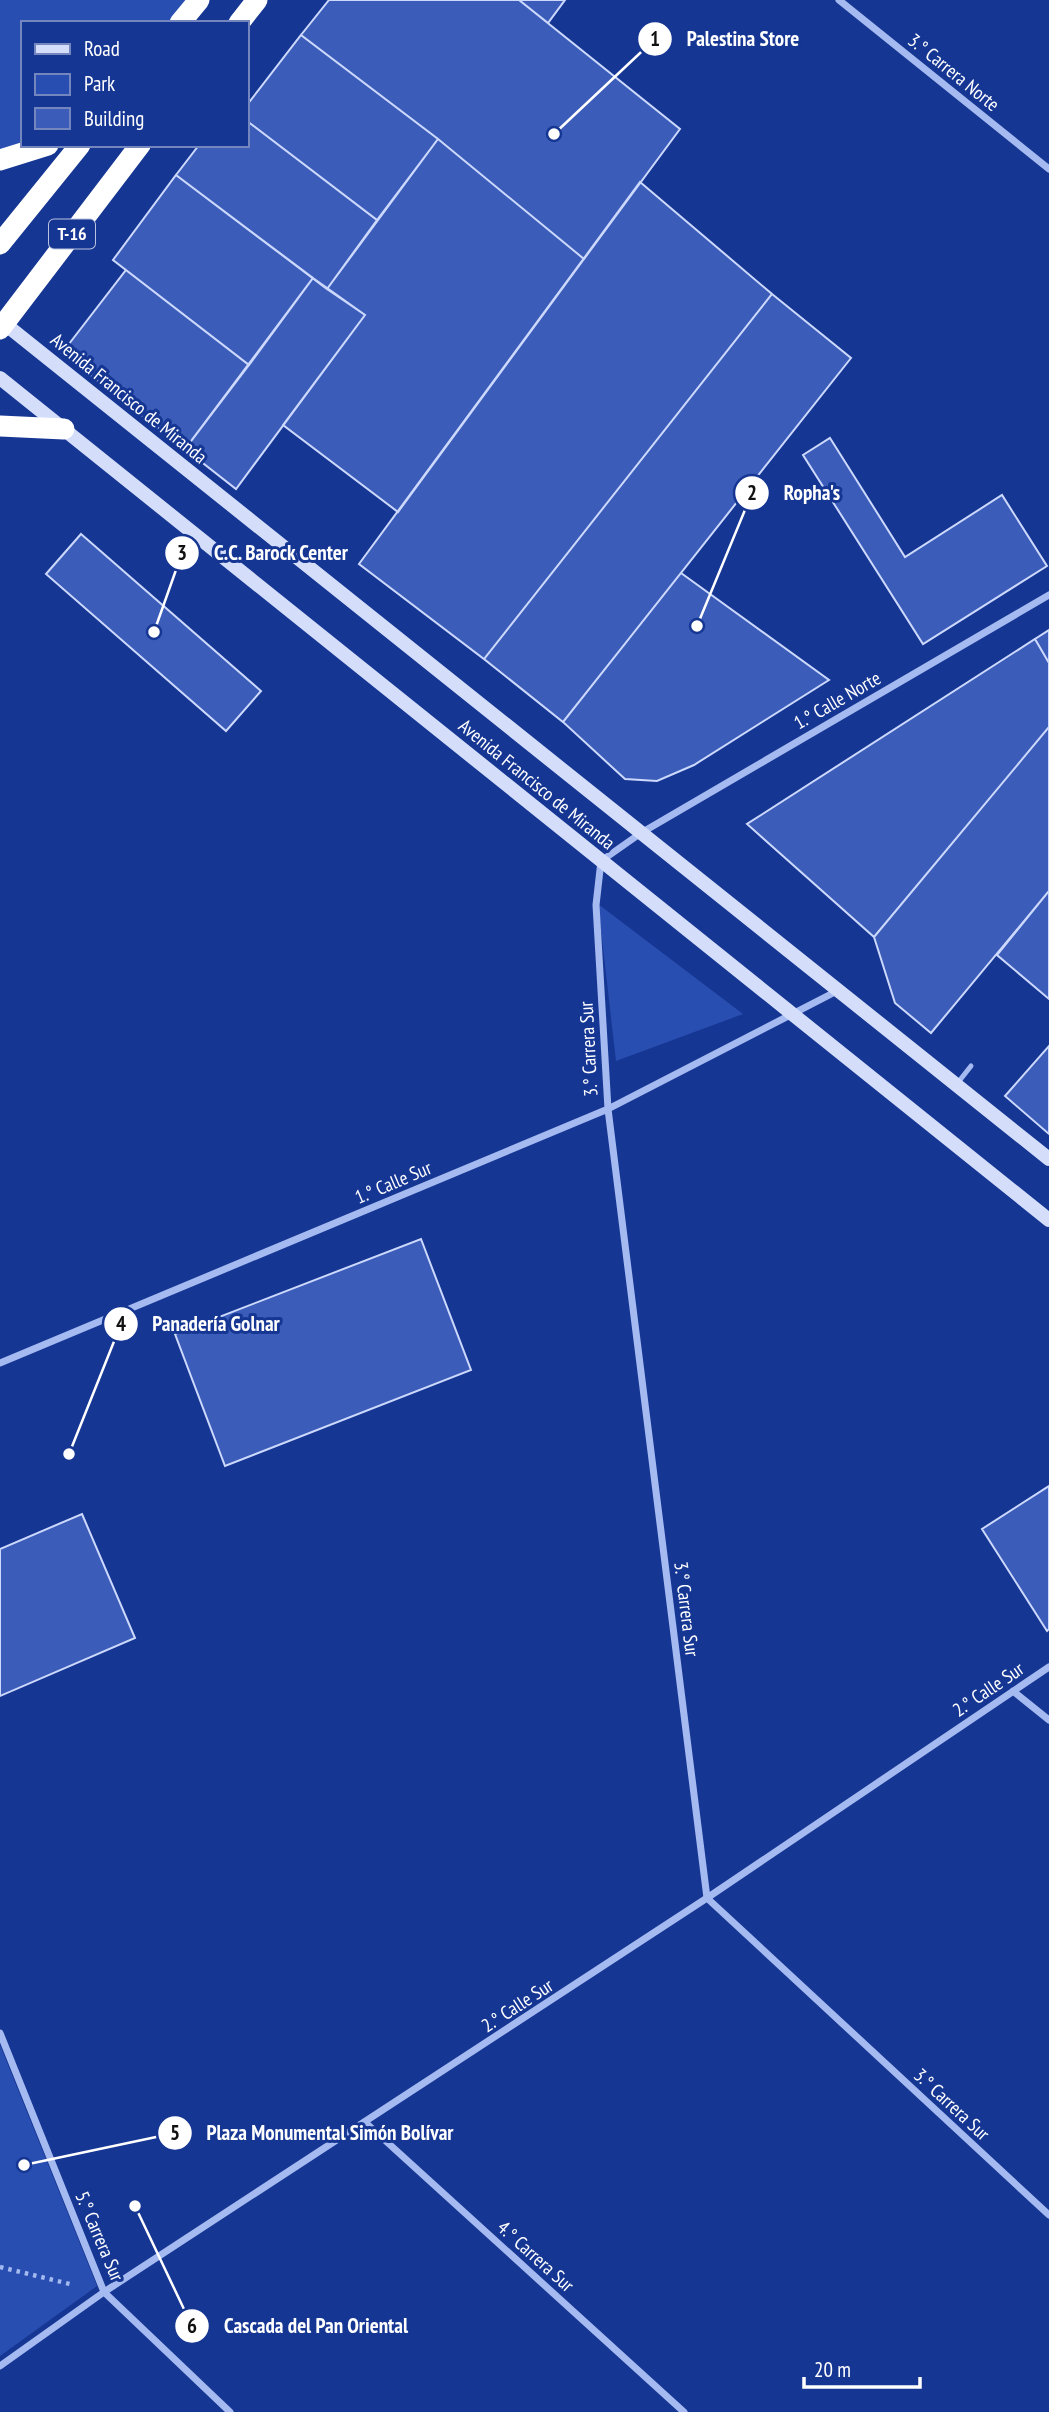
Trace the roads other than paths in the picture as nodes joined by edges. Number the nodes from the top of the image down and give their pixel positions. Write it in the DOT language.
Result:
graph roads {
  1 [pos="199,0"];
  2 [pos="257,0"];
  3 [pos="839,0"];
  4 [pos="182,21"];
  5 [pos="241,21"];
  6 [pos="42,147"];
  7 [pos="78,147"];
  8 [pos="137,147"];
  9 [pos="0,160"];
  10 [pos="1049,169"];
  11 [pos="0,244"];
  12 [pos="1,324"];
  13 [pos="0,378"];
  14 [pos="0,426"];
  15 [pos="64,429"];
  16 [pos="1049,595"];
  17 [pos="641,833"];
  18 [pos="601,861"];
  19 [pos="838,990"];
  20 [pos="791,1013"];
  21 [pos="971,1066"];
  22 [pos="956,1084"];
  23 [pos="608,1109"];
  24 [pos="1049,1159"];
  25 [pos="1049,1220"];
  26 [pos="0,1363"];
  27 [pos="1049,1667"];
  28 [pos="1013,1691"];
  29 [pos="1049,1720"];
  30 [pos="707,1898"];
  31 [pos="0,2033"];
  32 [pos="366,2123"];
  33 [pos="1049,2215"];
  34 [pos="104,2292"];
  35 [pos="0,2366"];
  36 [pos="230,2412"];
  37 [pos="684,2412"];
  1 -- 4 [label="highway"];
  2 -- 5 [label="highway"];
  3 -- 10 [label="street, 3.° Carrera Norte"];
  6 -- 9 [label="highway"];
  7 -- 11 [label="highway, T-16"];
  8 -- 12 [label="highway, T-16"];
  12 -- 17 [label="street, Avenida Francisco de Miranda"];
  13 -- 15 [label="street, Avenida Francisco de Miranda"];
  14 -- 15 [label="highway"];
  15 -- 18 [label="street, Avenida Francisco de Miranda"];
  16 -- 17 [label="street, 1.° Calle Norte"];
  17 -- 18 [label="street, 1.° Calle Norte"];
  17 -- 19 [label="street, Avenida Francisco de Miranda"];
  18 -- 20 [label="street, Avenida Francisco de Miranda"];
  18 -- 23 [label="street, 3.° Carrera Sur"];
  19 -- 20 [label="street, 1.° Calle Sur"];
  19 -- 22 [label="street, Avenida Francisco de Miranda"];
  20 -- 23 [label="street, 1.° Calle Sur"];
  20 -- 25 [label="street, Avenida Francisco de Miranda"];
  21 -- 22 [label="lane"];
  22 -- 24 [label="street, Avenida Francisco de Miranda"];
  23 -- 26 [label="street, 1.° Calle Sur"];
  23 -- 30 [label="street, 3.° Carrera Sur"];
  27 -- 28 [label="street, 2.° Calle Sur"];
  28 -- 29 [label="street"];
  28 -- 30 [label="street, 2.° Calle Sur"];
  30 -- 32 [label="street, 2.° Calle Sur"];
  30 -- 33 [label="street, 3.° Carrera Sur"];
  31 -- 34 [label="street, 5.° Carrera Sur"];
  32 -- 34 [label="street, 2.° Calle Sur"];
  32 -- 37 [label="street, 4.° Carrera Sur"];
  34 -- 35 [label="street, 2.° Calle Sur"];
  34 -- 36 [label="street, 5.° Carrera Sur"];
}
